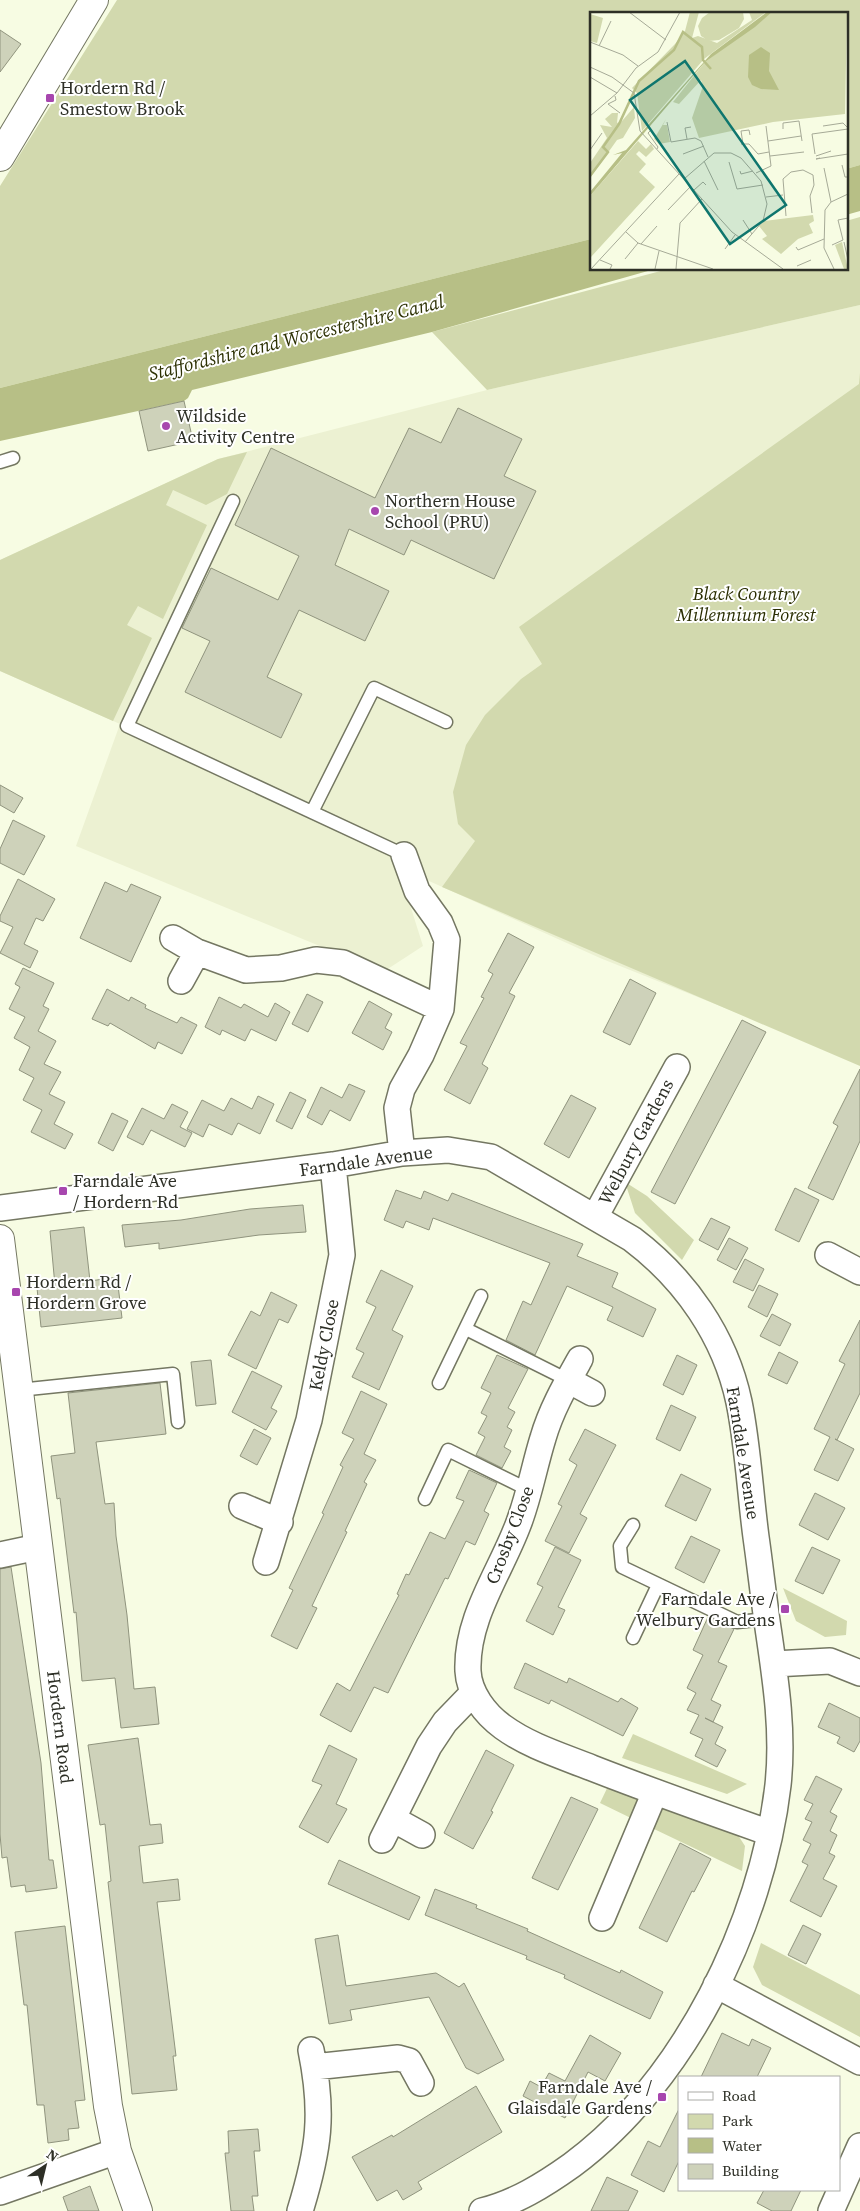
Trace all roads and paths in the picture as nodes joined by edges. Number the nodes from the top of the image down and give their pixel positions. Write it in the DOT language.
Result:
graph roads {
  1 [pos="94,0"];
  2 [pos="0,157"];
  3 [pos="13,458"];
  4 [pos="0,462"];
  5 [pos="233,501"];
  6 [pos="446,722"];
  7 [pos="312,812"];
  8 [pos="404,855"];
  9 [pos="173,938"];
  10 [pos="197,952"];
  11 [pos="181,981"];
  12 [pos="442,1009"];
  13 [pos="677,1067"];
  14 [pos="402,1153"];
  15 [pos="333,1166"];
  16 [pos="0,1208"];
  17 [pos="595,1217"];
  18 [pos="0,1239"];
  19 [pos="828,1255"];
  20 [pos="858,1265"];
  21 [pos="481,1296"];
  22 [pos="466,1330"];
  23 [pos="6,1331"];
  24 [pos="574,1370"];
  25 [pos="439,1383"];
  26 [pos="19,1390"];
  27 [pos="592,1393"];
  28 [pos="178,1422"];
  29 [pos="529,1490"];
  30 [pos="425,1499"];
  31 [pos="242,1506"];
  32 [pos="280,1522"];
  33 [pos="633,1525"];
  34 [pos="38,1547"];
  35 [pos="0,1555"];
  36 [pos="266,1562"];
  37 [pos="658,1585"];
  38 [pos="766,1619"];
  39 [pos="633,1638"];
  40 [pos="774,1664"];
  41 [pos="860,1673"];
  42 [pos="473,1693"];
  43 [pos="655,1792"];
  44 [pos="770,1833"];
  45 [pos="422,1835"];
  46 [pos="602,1918"];
  47 [pos="716,1985"];
  48 [pos="860,2062"];
  49 [pos="420,2083"];
  50 [pos="860,2146"];
  51 [pos="117,2151"];
  52 [pos="840,2191"];
  53 [pos="840,2191"];
  54 [pos="0,2192"];
  55 [pos="138,2211"];
  56 [pos="300,2211"];
  57 [pos="482,2211"];
  58 [pos="831,2211"];
  1 -- 2 [label="street"];
  3 -- 4 [label="lane"];
  5 -- 7 [label="lane"];
  6 -- 7 [label="lane"];
  7 -- 8 [label="lane"];
  8 -- 12 [label="street"];
  9 -- 10 [label="street"];
  10 -- 11 [label="street"];
  10 -- 12 [label="street"];
  12 -- 14 [label="street"];
  13 -- 17 [label="street, Welbury Gardens"];
  14 -- 15 [label="street, Farndale Avenue"];
  14 -- 17 [label="street, Farndale Avenue"];
  15 -- 16 [label="street, Farndale Avenue"];
  15 -- 32 [label="street, Keldy Close"];
  17 -- 38 [label="street, Farndale Avenue"];
  18 -- 23 [label="street, Hordern Road"];
  19 -- 20 [label="street"];
  21 -- 22 [label="lane"];
  22 -- 24 [label="lane"];
  22 -- 25 [label="lane"];
  23 -- 26 [label="street, Hordern Road"];
  24 -- 27 [label="street"];
  24 -- 29 [label="street, Crosby Close"];
  26 -- 28 [label="lane"];
  26 -- 34 [label="street, Hordern Road"];
  29 -- 30 [label="lane"];
  29 -- 42 [label="street, Crosby Close"];
  31 -- 32 [label="street"];
  32 -- 36 [label="street, Keldy Close"];
  33 -- 37 [label="lane"];
  34 -- 35 [label="street"];
  34 -- 51 [label="street, Hordern Road"];
  37 -- 38 [label="lane"];
  37 -- 39 [label="lane"];
  38 -- 40 [label="street, Farndale Avenue"];
  40 -- 41 [label="street"];
  40 -- 44 [label="street, Farndale Avenue"];
  42 -- 43 [label="street, Crosby Close"];
  42 -- 45 [label="street"];
  43 -- 44 [label="street, Crosby Close"];
  43 -- 46 [label="street"];
  44 -- 47 [label="street, Farndale Avenue"];
  47 -- 48 [label="street"];
  47 -- 57 [label="street, Farndale Avenue"];
  49 -- 56 [label="street"];
  50 -- 53 [label="street"];
  51 -- 54 [label="street"];
  51 -- 55 [label="street, Hordern Road"];
  52 -- 58 [label="street"];
}
